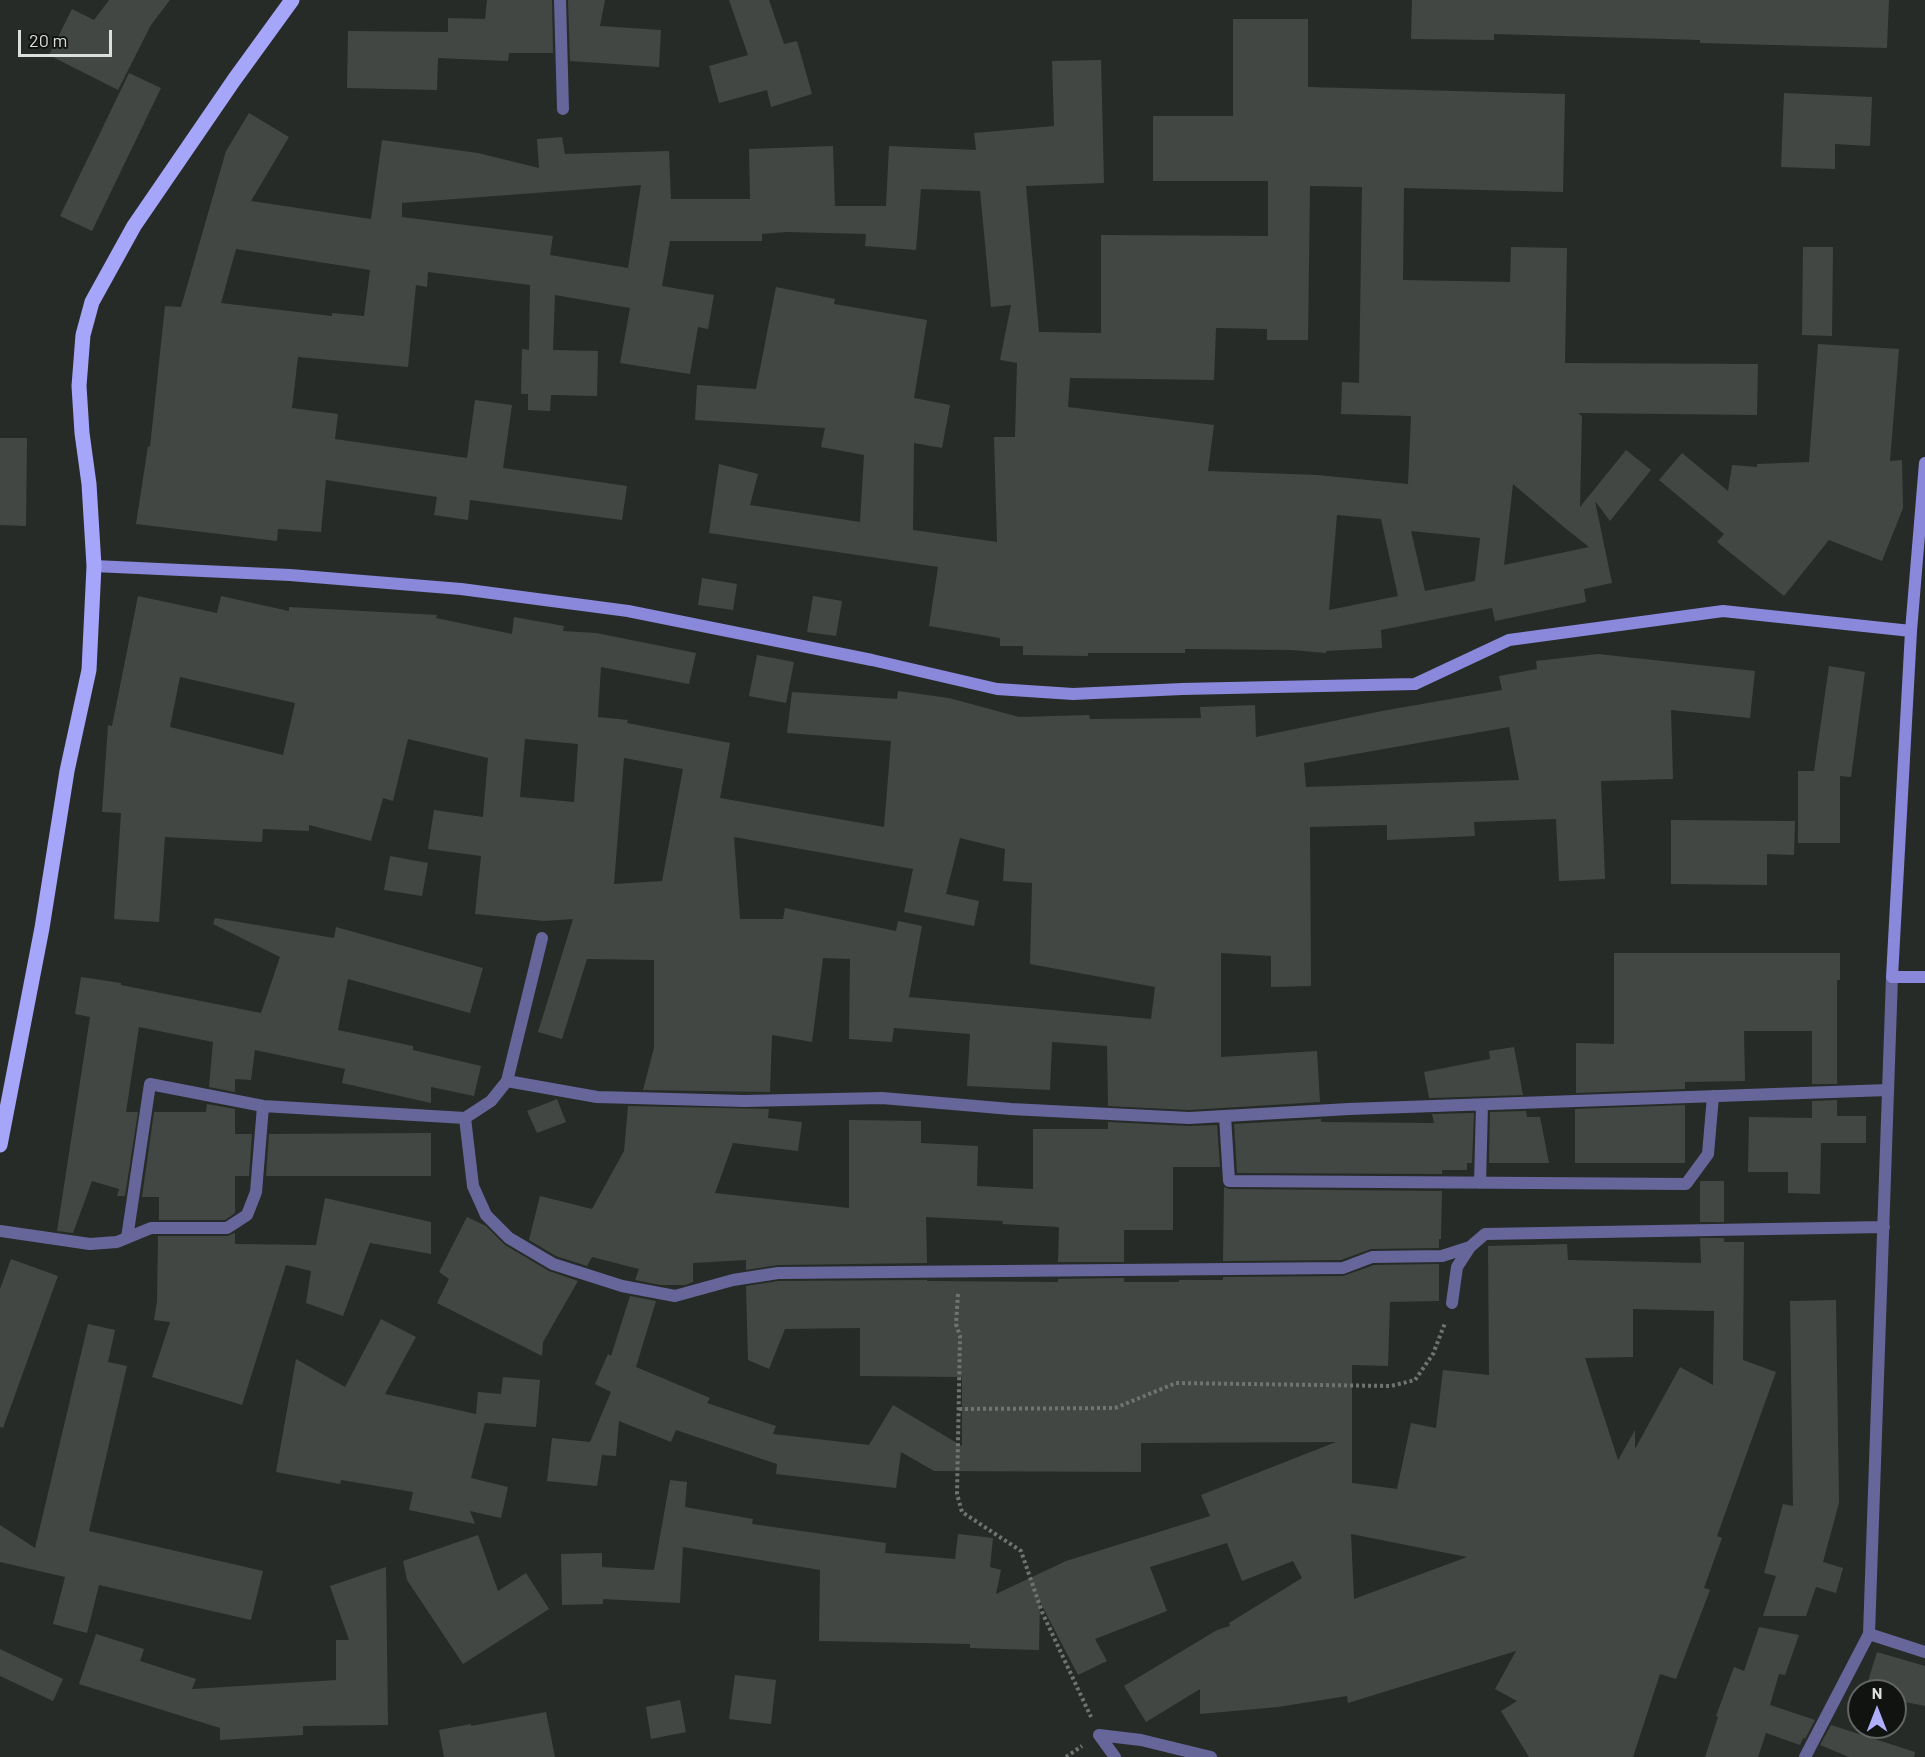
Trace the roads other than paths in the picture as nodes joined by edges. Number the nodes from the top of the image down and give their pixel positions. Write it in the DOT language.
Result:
graph roads {
  1 [pos="292,0"];
  2 [pos="560,0"];
  3 [pos="563,109"];
  4 [pos="1925,463"];
  5 [pos="94,566"];
  6 [pos="1911,631"];
  7 [pos="542,938"];
  8 [pos="1892,976"];
  9 [pos="1925,977"];
  10 [pos="507,1081"];
  11 [pos="1888,1090"];
  12 [pos="1713,1096"];
  13 [pos="1482,1104"];
  14 [pos="262,1106"];
  15 [pos="1225,1116"];
  16 [pos="465,1118"];
  17 [pos="0,1145"];
  18 [pos="1480,1183"];
  19 [pos="1884,1227"];
  20 [pos="0,1231"];
  21 [pos="127,1238"];
  22 [pos="1470,1247"];
  23 [pos="1452,1303"];
  24 [pos="1869,1634"];
  25 [pos="1925,1652"];
  26 [pos="1115,1757"];
  27 [pos="1211,1757"];
  28 [pos="1805,1757"];
  1 -- 5 [label="main road"];
  2 -- 3 [label="street"];
  4 -- 6 [label="street"];
  5 -- 6 [label="street"];
  5 -- 17 [label="main road"];
  6 -- 8 [label="street"];
  7 -- 10 [label="street"];
  8 -- 9 [label="street"];
  8 -- 11 [label="street"];
  10 -- 15 [label="street"];
  10 -- 16 [label="street"];
  11 -- 12 [label="street"];
  11 -- 19 [label="street"];
  12 -- 13 [label="street"];
  12 -- 18 [label="street"];
  13 -- 15 [label="street"];
  13 -- 18 [label="street"];
  14 -- 16 [label="street"];
  14 -- 21 [label="street"];
  14 -- 21 [label="street"];
  15 -- 18 [label="street"];
  16 -- 22 [label="street"];
  19 -- 22 [label="street"];
  19 -- 24 [label="street"];
  20 -- 21 [label="street"];
  22 -- 23 [label="street"];
  24 -- 25 [label="street"];
  24 -- 28 [label="street"];
  26 -- 27 [label="street"];
}
